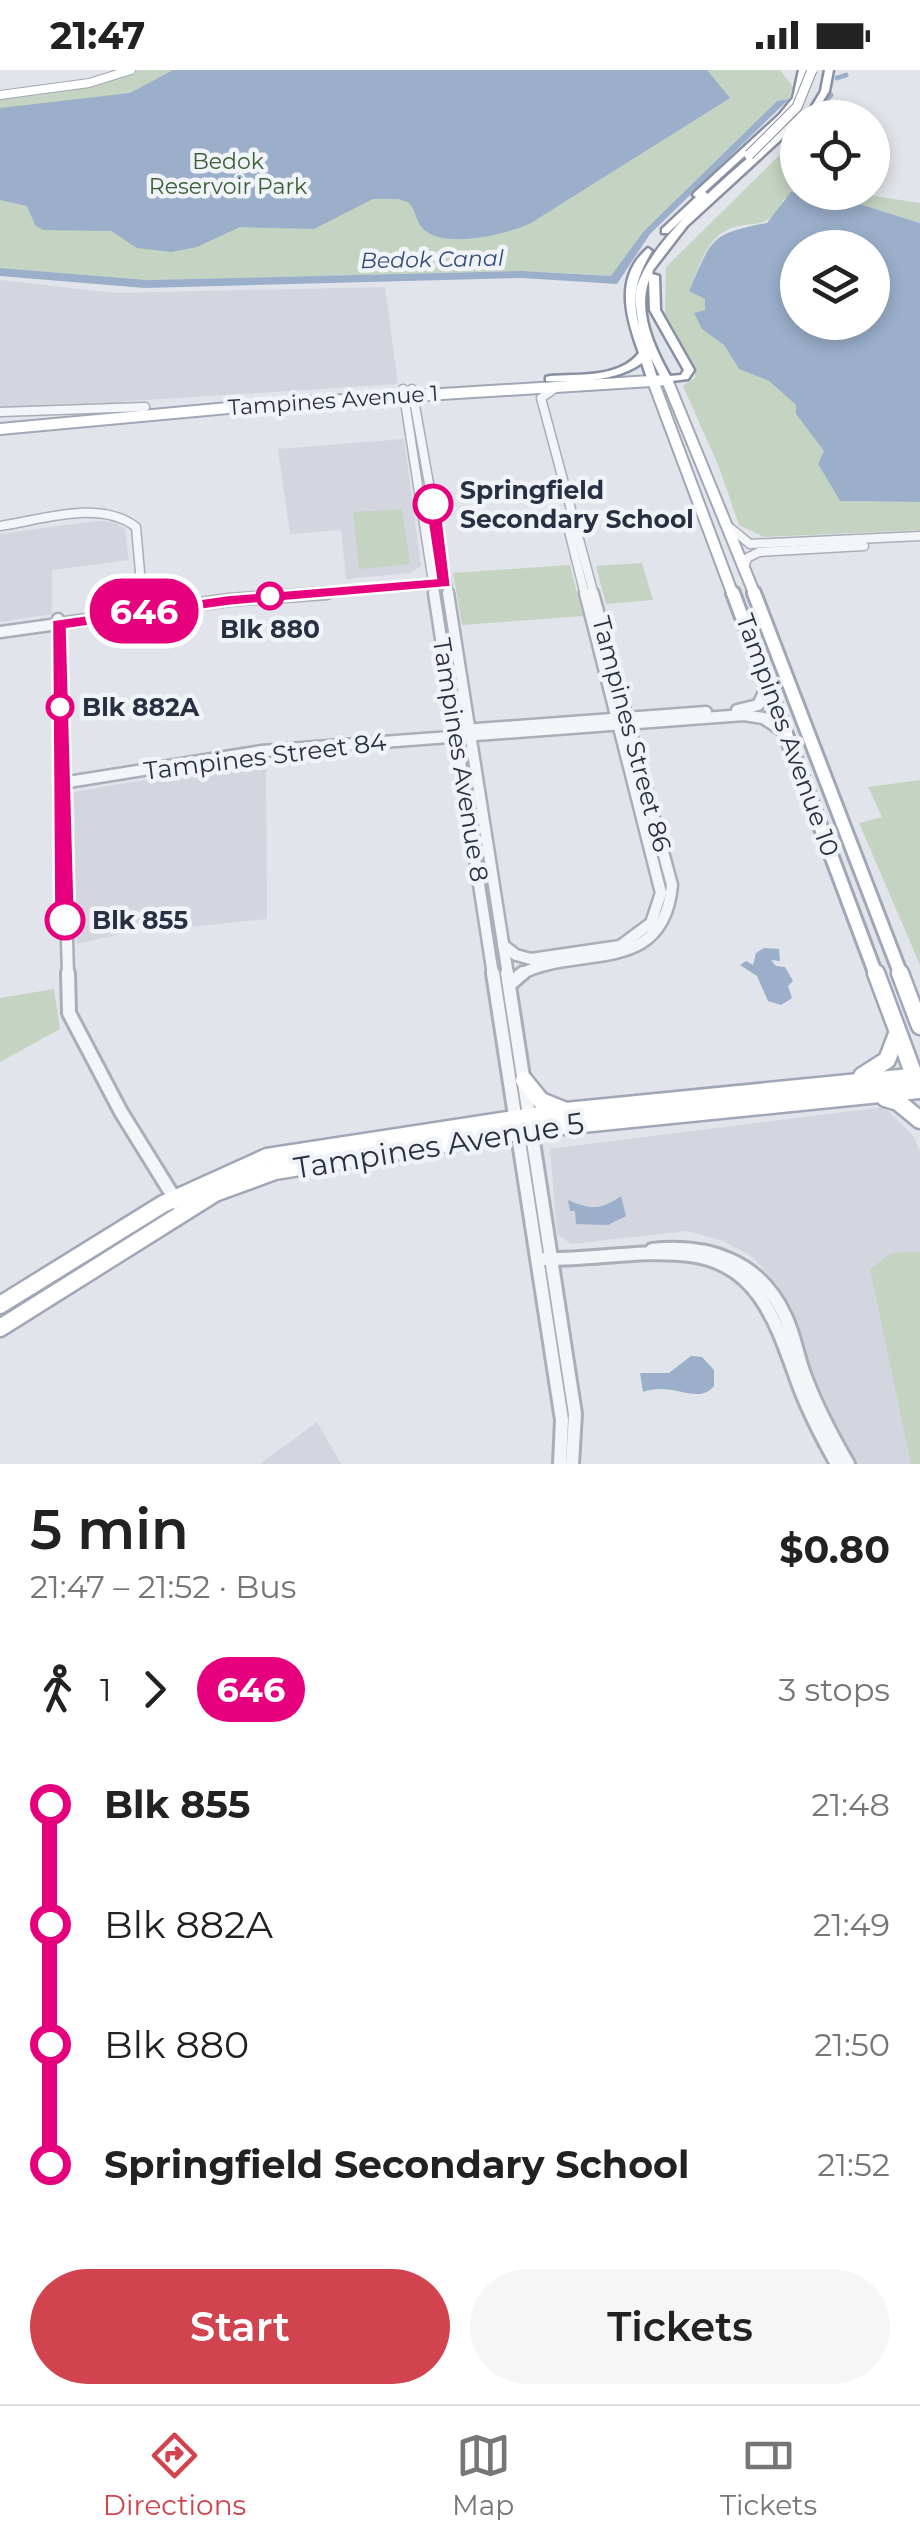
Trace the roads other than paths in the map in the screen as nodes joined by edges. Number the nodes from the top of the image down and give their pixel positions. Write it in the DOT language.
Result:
graph roads {
  1 [pos="128,70"];
  2 [pos="802,70"];
  3 [pos="815,70"];
  4 [pos="828,70"];
  5 [pos="791,71"];
  6 [pos="826,86"];
  7 [pos="800,88"];
  8 [pos="0,94"];
  9 [pos="810,100"];
  10 [pos="818,100"];
  11 [pos="780,134"];
  12 [pos="780,145"];
  13 [pos="730,177"];
  14 [pos="688,208"];
  15 [pos="654,276"];
  16 [pos="644,354"];
  17 [pos="658,376"];
  18 [pos="622,382"];
  19 [pos="554,383"];
  20 [pos="453,389"];
  21 [pos="512,389"];
  22 [pos="408,392"];
  23 [pos="278,400"];
  24 [pos="661,404"];
  25 [pos="145,407"];
  26 [pos="0,412"];
  27 [pos="83,416"];
  28 [pos="0,425"];
  29 [pos="728,525"];
  30 [pos="0,528"];
  31 [pos="920,540"];
  32 [pos="744,569"];
  33 [pos="439,581"];
  34 [pos="141,609"];
  35 [pos="58,622"];
  36 [pos="0,630"];
  37 [pos="768,680"];
  38 [pos="618,702"];
  39 [pos="464,706"];
  40 [pos="654,719"];
  41 [pos="624,722"];
  42 [pos="586,724"];
  43 [pos="498,732"];
  44 [pos="462,734"];
  45 [pos="788,735"];
  46 [pos="632,750"];
  47 [pos="472,759"];
  48 [pos="62,783"];
  49 [pos="503,945"];
  50 [pos="554,960"];
  51 [pos="509,986"];
  52 [pos="920,1026"];
  53 [pos="897,1033"];
  54 [pos="524,1080"];
  55 [pos="851,1082"];
  56 [pos="919,1083"];
  57 [pos="871,1095"];
  58 [pos="566,1111"];
  59 [pos="920,1120"];
  60 [pos="525,1124"];
  61 [pos="178,1205"];
  62 [pos="638,1255"];
  63 [pos="543,1259"];
  64 [pos="0,1305"];
  65 [pos="0,1328"];
  66 [pos="560,1464"];
  67 [pos="572,1464"];
  68 [pos="837,1464"];
  69 [pos="848,1464"];
  1 -- 8 [label="main road"];
  2 -- 3 [label="main road"];
  2 -- 7 [label="highway"];
  3 -- 6 [label="main road"];
  3 -- 9 [label="highway"];
  3 -- 13 [label="highway, bridge"];
  4 -- 6 [label="highway"];
  5 -- 7 [label="highway"];
  6 -- 10 [label="highway"];
  7 -- 14 [label="highway"];
  11 -- 13 [label="highway"];
  12 -- 15 [label="highway"];
  13 -- 14 [label="highway"];
  13 -- 17 [label="highway"];
  14 -- 16 [label="highway"];
  15 -- 17 [label="highway"];
  15 -- 17 [label="highway"];
  16 -- 17 [label="highway"];
  16 -- 19 [label="highway"];
  17 -- 18 [label="main road, Tampines Avenue 1"];
  17 -- 19 [label="main road, Tampines Avenue 1"];
  17 -- 24 [label="main road, Tampines Avenue 10"];
  17 -- 29 [label="main road, Tampines Avenue 10"];
  18 -- 19 [label="main road, Tampines Avenue 1"];
  18 -- 24 [label="main road"];
  19 -- 20 [label="main road, Tampines Avenue 1"];
  19 -- 21 [label="main road, Tampines Avenue 1"];
  19 -- 38 [label="street, Tampines Street 86"];
  20 -- 21 [label="main road, Tampines Avenue 1"];
  20 -- 22 [label="main road, Tampines Avenue 1"];
  21 -- 38 [label="street, Tampines Street 86"];
  22 -- 23 [label="main road, Tampines Avenue 1"];
  22 -- 33 [label="street, Tampines Avenue 8"];
  23 -- 25 [label="main road, Tampines Avenue 1"];
  23 -- 27 [label="main road, Tampines Avenue 1"];
  24 -- 37 [label="main road, Tampines Avenue 10"];
  25 -- 26 [label="street, Tampines Avenue 1"];
  25 -- 27 [label="main road, Tampines Avenue 1"];
  27 -- 28 [label="main road, Tampines Avenue 1"];
  29 -- 31 [label="street"];
  29 -- 32 [label="main road, Tampines Avenue 10"];
  30 -- 34 [label="street"];
  31 -- 32 [label="street"];
  32 -- 52 [label="main road, Tampines Avenue 10"];
  33 -- 34 [label="street"];
  33 -- 39 [label="street, Tampines Avenue 8"];
  33 -- 44 [label="street, Tampines Avenue 8"];
  34 -- 35 [label="street"];
  35 -- 36 [label="street"];
  35 -- 48 [label="street"];
  37 -- 40 [label="street"];
  37 -- 45 [label="main road, Tampines Avenue 10"];
  38 -- 40 [label="street"];
  38 -- 41 [label="street, Tampines Street 86"];
  38 -- 42 [label="street"];
  39 -- 43 [label="street"];
  39 -- 44 [label="street, Tampines Avenue 8"];
  40 -- 41 [label="street"];
  40 -- 45 [label="street"];
  40 -- 46 [label="street"];
  41 -- 42 [label="street"];
  41 -- 46 [label="street, Tampines Street 86"];
  42 -- 43 [label="street"];
  42 -- 46 [label="street"];
  43 -- 44 [label="street, Tampines Street 84"];
  43 -- 47 [label="street"];
  44 -- 47 [label="street, Tampines Avenue 8"];
  44 -- 48 [label="street, Tampines Street 84"];
  44 -- 60 [label="street, Tampines Avenue 8"];
  45 -- 53 [label="main road, Tampines Avenue 10"];
  46 -- 50 [label="street, Tampines Street 86"];
  47 -- 49 [label="street, Tampines Avenue 8"];
  48 -- 61 [label="street"];
  49 -- 50 [label="street, Tampines Street 86"];
  49 -- 51 [label="street, Tampines Avenue 8"];
  50 -- 51 [label="street, Tampines Street 86"];
  51 -- 54 [label="street, Tampines Avenue 8"];
  53 -- 55 [label="main road"];
  53 -- 56 [label="main road, Tampines Avenue 10"];
  54 -- 58 [label="main road"];
  54 -- 60 [label="street, Tampines Avenue 8"];
  55 -- 56 [label="main road, Tampines Avenue 5"];
  55 -- 58 [label="main road, Tampines Avenue 5"];
  56 -- 57 [label="main road, Tampines Avenue 5"];
  57 -- 59 [label="main road"];
  57 -- 60 [label="main road, Tampines Avenue 5"];
  58 -- 60 [label="main road, Tampines Avenue 5"];
  60 -- 61 [label="main road, Tampines Avenue 5"];
  60 -- 63 [label="street"];
  61 -- 64 [label="main road, Tampines Avenue 5"];
  61 -- 65 [label="main road, Tampines Avenue 5"];
  62 -- 63 [label="street"];
  62 -- 68 [label="street"];
  62 -- 69 [label="street"];
  63 -- 66 [label="street"];
  63 -- 67 [label="street"];
}
